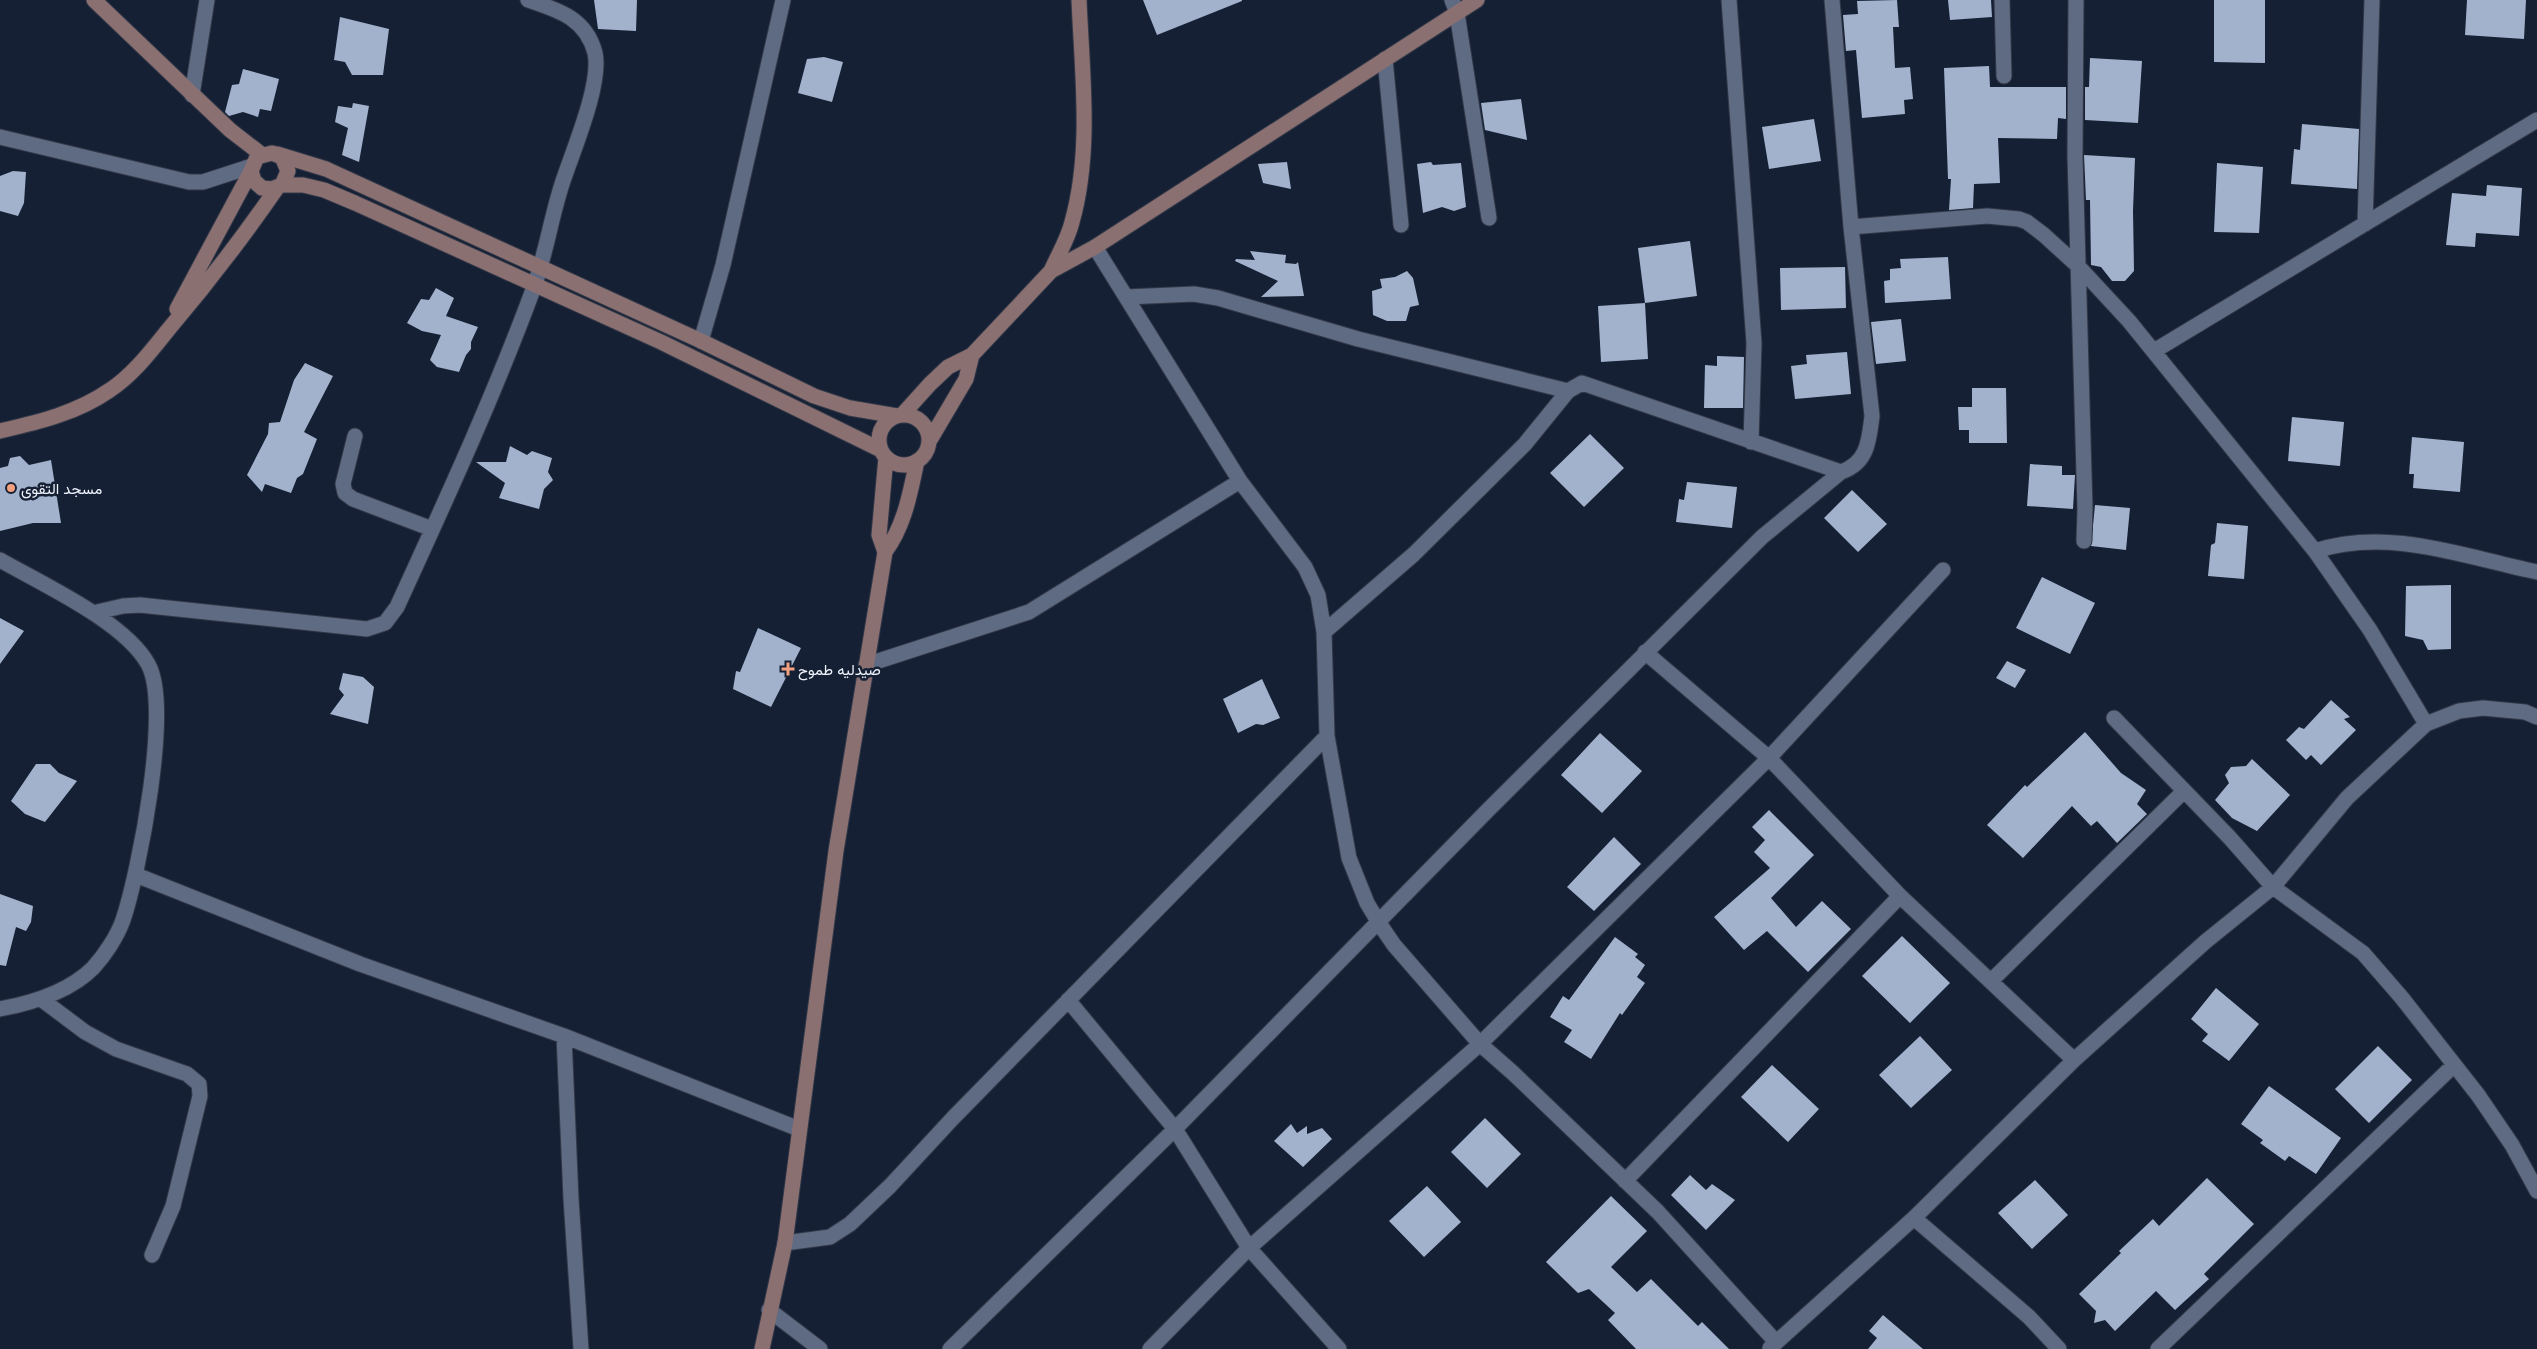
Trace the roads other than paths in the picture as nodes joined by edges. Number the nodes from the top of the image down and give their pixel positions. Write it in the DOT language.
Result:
graph roads {
  1 [pos="94,0"];
  2 [pos="207,0"];
  3 [pos="528,0"];
  4 [pos="782,0"];
  5 [pos="1079,0"];
  6 [pos="1477,0"];
  7 [pos="1729,0"];
  8 [pos="1832,0"];
  9 [pos="2002,0"];
  10 [pos="2076,0"];
  11 [pos="2372,0"];
  12 [pos="1455,7"];
  13 [pos="1384,60"];
  14 [pos="2004,76"];
  15 [pos="192,95"];
  16 [pos="2537,120"];
  17 [pos="0,137"];
  18 [pos="277,154"];
  19 [pos="255,164"];
  20 [pos="280,186"];
  21 [pos="1489,218"];
  22 [pos="2365,224"];
  23 [pos="1401,226"];
  24 [pos="1851,227"];
  25 [pos="1095,247"];
  26 [pos="2078,266"];
  27 [pos="540,267"];
  28 [pos="1051,271"];
  29 [pos="534,285"];
  30 [pos="1126,297"];
  31 [pos="701,341"];
  32 [pos="158,343"];
  33 [pos="2154,351"];
  34 [pos="972,355"];
  35 [pos="1568,391"];
  36 [pos="899,415"];
  37 [pos="0,431"];
  38 [pos="354,436"];
  39 [pos="930,440"];
  40 [pos="1751,442"];
  41 [pos="883,453"];
  42 [pos="917,461"];
  43 [pos="1841,472"];
  44 [pos="1240,481"];
  45 [pos="432,529"];
  46 [pos="2084,541"];
  47 [pos="2315,550"];
  48 [pos="885,552"];
  49 [pos="0,560"];
  50 [pos="1942,570"];
  51 [pos="2537,572"];
  52 [pos="93,613"];
  53 [pos="1324,632"];
  54 [pos="1645,652"];
  55 [pos="866,665"];
  56 [pos="2537,717"];
  57 [pos="2114,718"];
  58 [pos="2426,724"];
  59 [pos="1327,736"];
  60 [pos="1769,758"];
  61 [pos="2184,791"];
  62 [pos="136,875"];
  63 [pos="2273,887"];
  64 [pos="1900,896"];
  65 [pos="1379,923"];
  66 [pos="1991,982"];
  67 [pos="41,999"];
  68 [pos="1068,1000"];
  69 [pos="1,1012"];
  70 [pos="564,1036"];
  71 [pos="1480,1044"];
  72 [pos="2074,1060"];
  73 [pos="2453,1066"];
  74 [pos="799,1129"];
  75 [pos="1175,1129"];
  76 [pos="1624,1181"];
  77 [pos="2537,1191"];
  78 [pos="1914,1218"];
  79 [pos="785,1243"];
  80 [pos="1248,1248"];
  81 [pos="152,1255"];
  82 [pos="769,1310"];
  83 [pos="1773,1345"];
  84 [pos="581,1349"];
  85 [pos="762,1349"];
  86 [pos="820,1349"];
  87 [pos="950,1349"];
  88 [pos="1150,1349"];
  89 [pos="1339,1349"];
  90 [pos="2059,1349"];
  91 [pos="2158,1349"];
  1 -- 15 [label="street"];
  2 -- 15 [label="street"];
  3 -- 27 [label="street"];
  4 -- 31 [label="street"];
  5 -- 28 [label="street"];
  6 -- 12 [label="street"];
  7 -- 40 [label="street"];
  8 -- 24 [label="street"];
  9 -- 14 [label="street"];
  10 -- 26 [label="street"];
  11 -- 22 [label="street"];
  12 -- 13 [label="street"];
  12 -- 21 [label="street"];
  13 -- 23 [label="street"];
  13 -- 25 [label="street"];
  15 -- 19 [label="street"];
  16 -- 22 [label="street"];
  17 -- 19 [label="street"];
  18 -- 19 [label="street"];
  18 -- 20 [label="street"];
  18 -- 27 [label="street"];
  19 -- 20 [label="street"];
  19 -- 32 [label="street"];
  20 -- 29 [label="street"];
  20 -- 32 [label="street"];
  22 -- 33 [label="street"];
  24 -- 26 [label="street"];
  24 -- 43 [label="street"];
  25 -- 28 [label="street"];
  25 -- 30 [label="street"];
  26 -- 33 [label="street"];
  26 -- 46 [label="street"];
  27 -- 29 [label="street"];
  27 -- 31 [label="street"];
  28 -- 34 [label="street"];
  29 -- 41 [label="street"];
  29 -- 45 [label="street"];
  30 -- 35 [label="street"];
  30 -- 44 [label="street"];
  31 -- 36 [label="street"];
  32 -- 37 [label="street"];
  33 -- 47 [label="street"];
  34 -- 36 [label="street"];
  34 -- 39 [label="street"];
  35 -- 40 [label="street"];
  35 -- 53 [label="street"];
  36 -- 39 [label="street"];
  36 -- 41 [label="street"];
  38 -- 45 [label="street"];
  39 -- 42 [label="street"];
  40 -- 43 [label="street"];
  41 -- 42 [label="street"];
  41 -- 48 [label="street"];
  42 -- 48 [label="street"];
  43 -- 54 [label="street"];
  44 -- 53 [label="street"];
  44 -- 55 [label="street"];
  45 -- 52 [label="street"];
  47 -- 51 [label="street"];
  47 -- 58 [label="street"];
  48 -- 55 [label="street"];
  49 -- 52 [label="street"];
  50 -- 60 [label="street"];
  52 -- 62 [label="street"];
  53 -- 59 [label="street"];
  54 -- 60 [label="street"];
  54 -- 65 [label="street"];
  55 -- 74 [label="street"];
  56 -- 58 [label="street"];
  57 -- 61 [label="street"];
  58 -- 63 [label="street"];
  59 -- 65 [label="street"];
  59 -- 68 [label="street"];
  60 -- 64 [label="street"];
  60 -- 71 [label="street"];
  61 -- 63 [label="street"];
  61 -- 66 [label="street"];
  62 -- 67 [label="street"];
  62 -- 70 [label="street"];
  63 -- 72 [label="street"];
  63 -- 73 [label="street"];
  64 -- 66 [label="street"];
  64 -- 76 [label="street"];
  65 -- 71 [label="street"];
  65 -- 75 [label="street"];
  66 -- 72 [label="street"];
  67 -- 69 [label="street"];
  67 -- 81 [label="street"];
  68 -- 75 [label="street"];
  68 -- 79 [label="street"];
  70 -- 74 [label="street"];
  70 -- 84 [label="street"];
  71 -- 76 [label="street"];
  71 -- 80 [label="street"];
  72 -- 78 [label="street"];
  73 -- 77 [label="street"];
  73 -- 91 [label="street"];
  74 -- 79 [label="street"];
  75 -- 80 [label="street"];
  75 -- 87 [label="street"];
  76 -- 83 [label="street"];
  78 -- 83 [label="street"];
  78 -- 90 [label="street"];
  79 -- 82 [label="street"];
  80 -- 88 [label="street"];
  80 -- 89 [label="street"];
  82 -- 85 [label="street"];
  82 -- 86 [label="street"];
}
